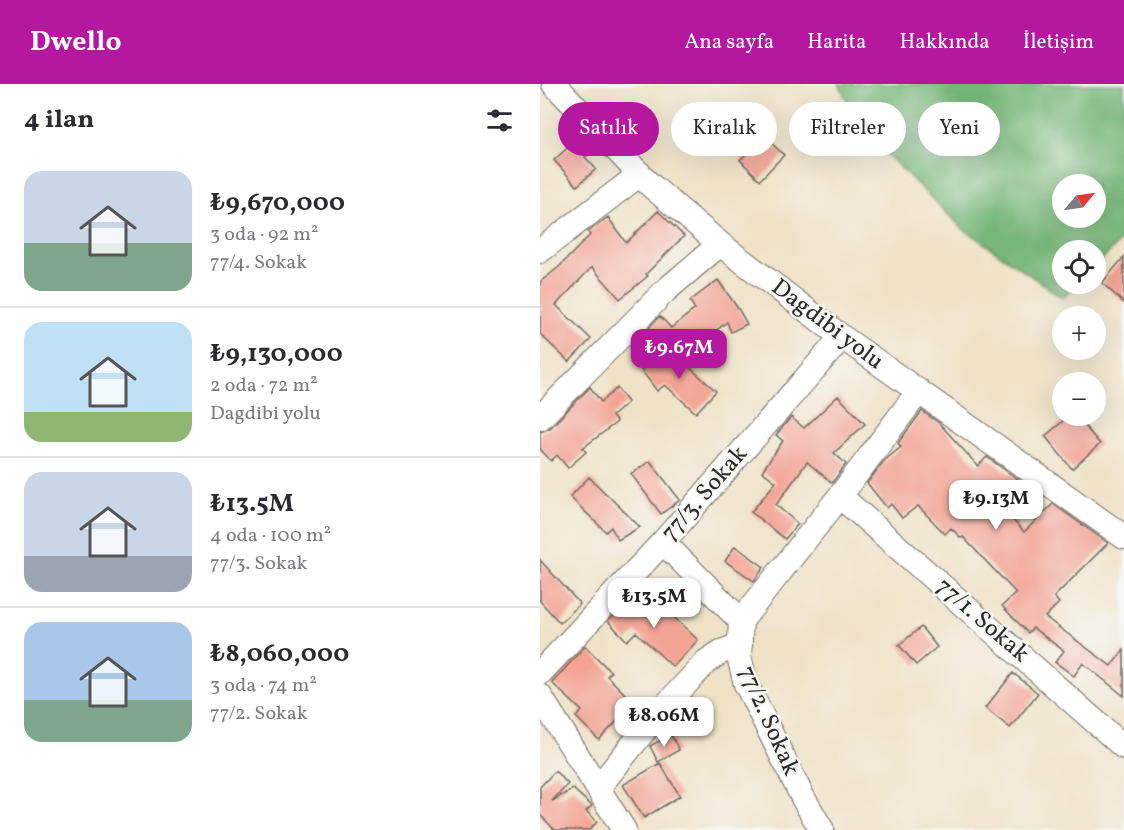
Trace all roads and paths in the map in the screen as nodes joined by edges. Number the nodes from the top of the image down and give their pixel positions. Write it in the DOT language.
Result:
graph roads {
  1 [pos="554,84"];
  2 [pos="640,174"];
  3 [pos="720,244"];
  4 [pos="540,251"];
  5 [pos="842,337"];
  6 [pos="919,391"];
  7 [pos="540,418"];
  8 [pos="840,496"];
  9 [pos="1124,537"];
  10 [pos="663,542"];
  11 [pos="741,621"];
  12 [pos="740,645"];
  13 [pos="540,673"];
  14 [pos="540,696"];
  15 [pos="1124,747"];
  16 [pos="598,788"];
  17 [pos="624,830"];
  18 [pos="822,830"];
  1 -- 2 [label="street, Dagdibi yolu"];
  2 -- 3 [label="street, Dagdibi yolu"];
  2 -- 4 [label="street"];
  3 -- 5 [label="street, Dagdibi yolu"];
  3 -- 7 [label="street"];
  5 -- 6 [label="street, Dagdibi yolu"];
  5 -- 10 [label="street, 77/3. Sokak"];
  6 -- 8 [label="street"];
  6 -- 9 [label="street, Dagdibi yolu"];
  8 -- 11 [label="street"];
  8 -- 15 [label="street, 77/1. Sokak"];
  10 -- 11 [label="street"];
  10 -- 13 [label="street, 77/3. Sokak"];
  11 -- 12 [label="street, 77/2. Sokak"];
  12 -- 16 [label="street"];
  12 -- 18 [label="street, 77/2. Sokak"];
  14 -- 16 [label="street"];
  16 -- 17 [label="street"];
}
